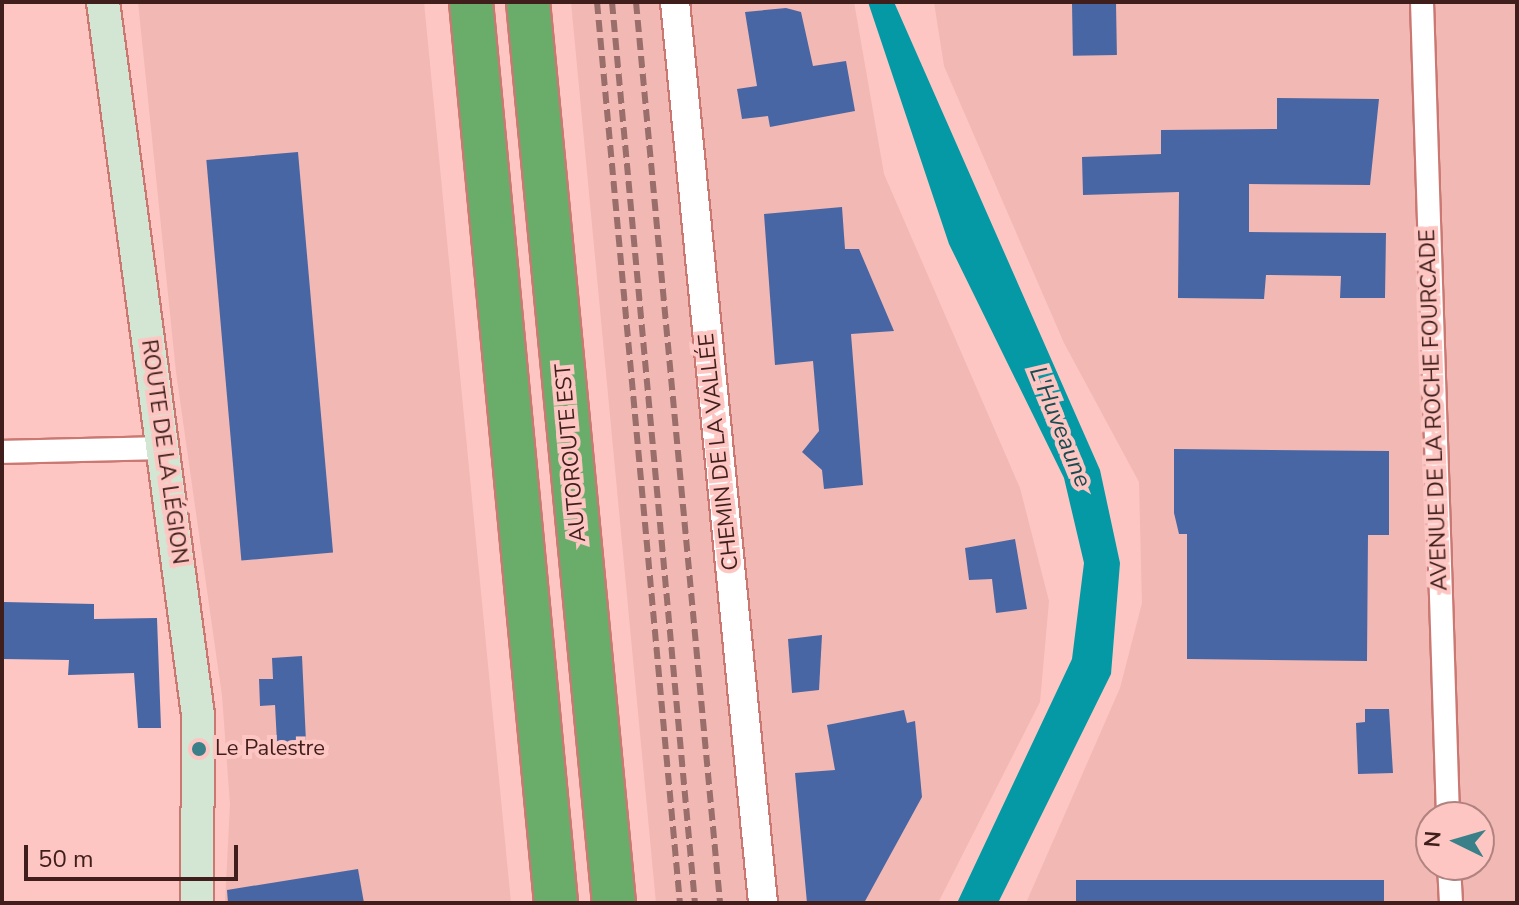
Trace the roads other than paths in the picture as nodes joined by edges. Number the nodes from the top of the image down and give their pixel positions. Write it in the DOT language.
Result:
graph roads {
  1 [pos="103,2"];
  2 [pos="471,2"];
  3 [pos="528,2"];
  4 [pos="675,2"];
  5 [pos="1422,2"];
  6 [pos="164,448"];
  7 [pos="2,452"];
  8 [pos="1447,801"];
  9 [pos="1450,881"];
  10 [pos="197,903"];
  11 [pos="556,903"];
  12 [pos="614,903"];
  13 [pos="763,903"];
  14 [pos="1451,903"];
  1 -- 6 [label="main road, ROUTE DE LA LÉGION"];
  2 -- 11 [label="highway"];
  3 -- 12 [label="highway, AUTOROUTE EST"];
  4 -- 13 [label="street, CHEMIN DE LA VALLÉE"];
  5 -- 8 [label="street, AVENUE DE LA ROCHE FOURCADE"];
  6 -- 7 [label="street"];
  6 -- 10 [label="main road, ROUTE DE LA LÉGION"];
  9 -- 14 [label="street"];
}
